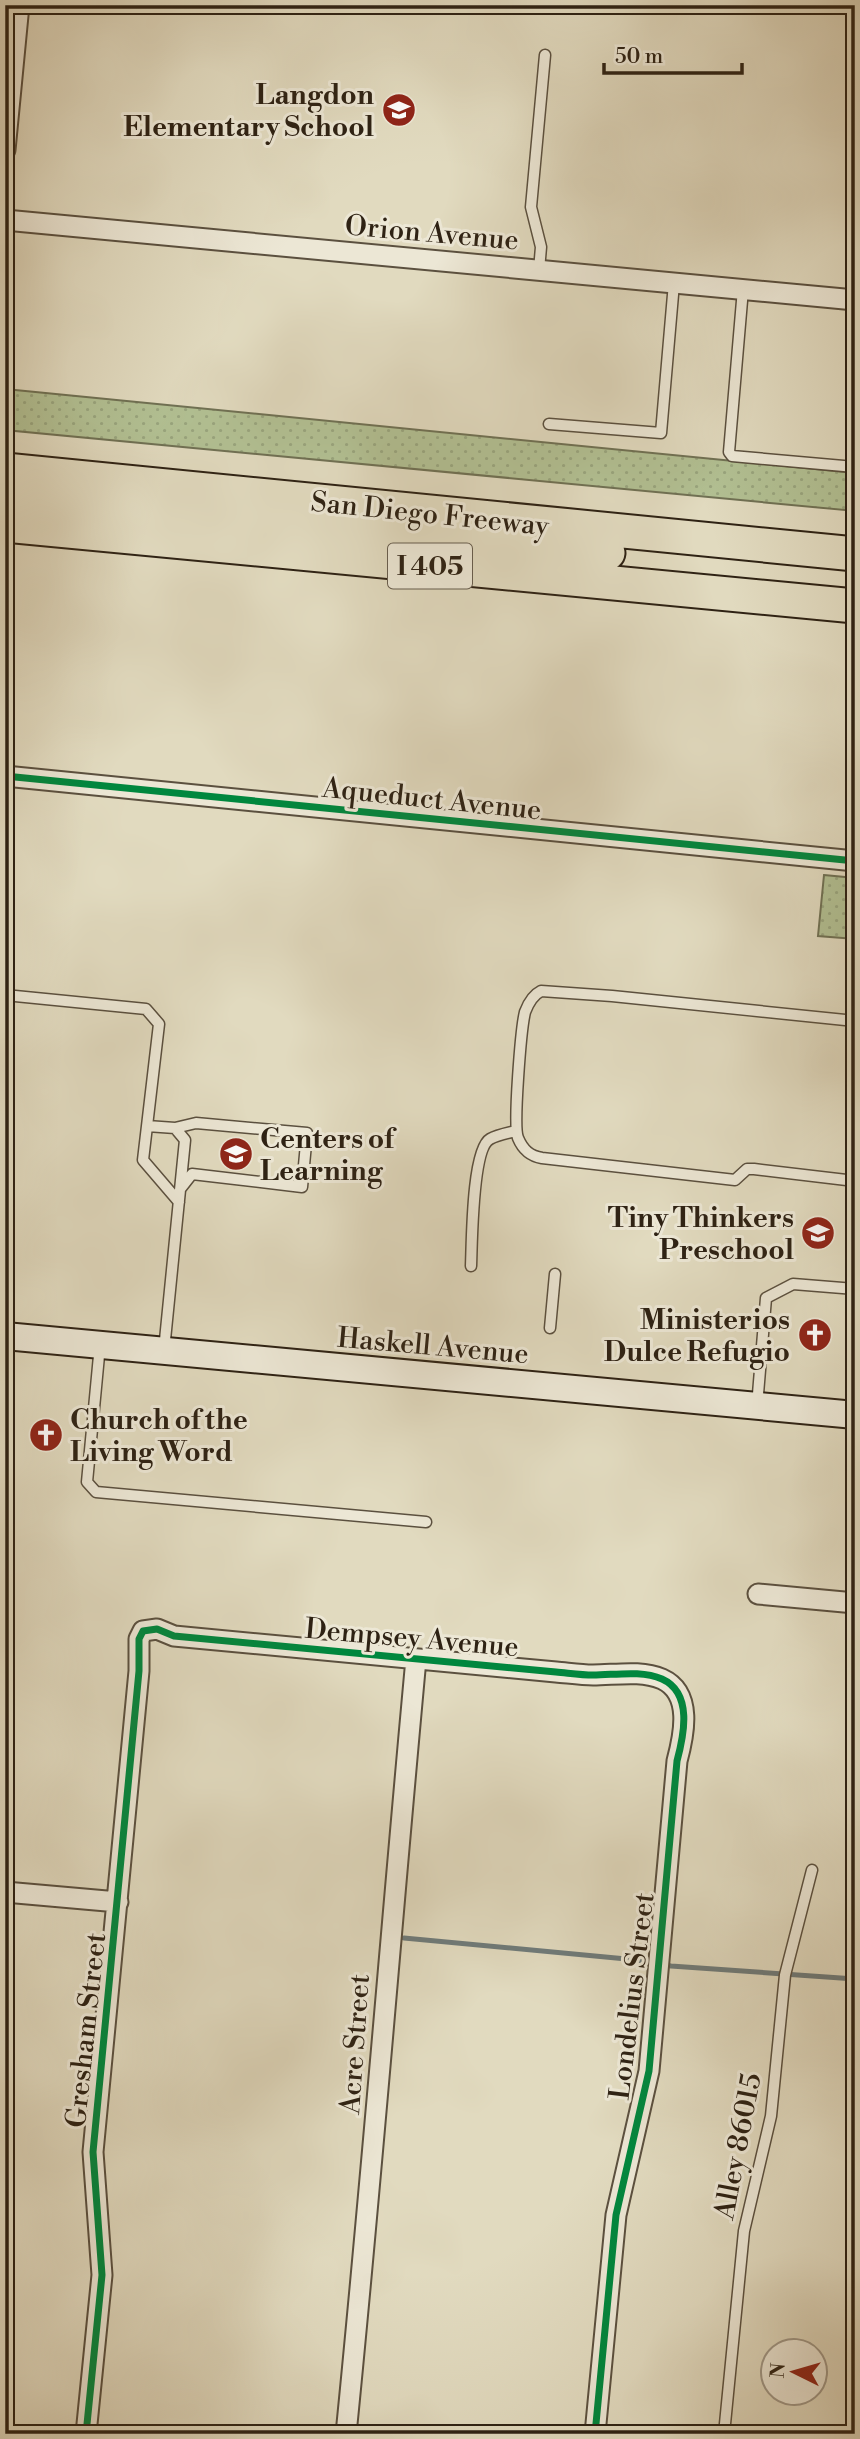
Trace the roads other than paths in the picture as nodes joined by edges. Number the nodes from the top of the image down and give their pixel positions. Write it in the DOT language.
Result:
graph roads {
  1 [pos="19,5"];
  2 [pos="545,55"];
  3 [pos="5,150"];
  4 [pos="5,220"];
  5 [pos="539,270"];
  6 [pos="674,283"];
  7 [pos="743,289"];
  8 [pos="855,300"];
  9 [pos="549,424"];
  10 [pos="855,467"];
  11 [pos="5,470"];
  12 [pos="5,494"];
  13 [pos="5,506"];
  14 [pos="5,525"];
  15 [pos="855,554"];
  16 [pos="855,577"];
  17 [pos="855,587"];
  18 [pos="855,606"];
  19 [pos="5,776"];
  20 [pos="855,861"];
  21 [pos="5,995"];
  22 [pos="855,1021"];
  23 [pos="147,1126"];
  24 [pos="175,1128"];
  25 [pos="516,1131"];
  26 [pos="855,1181"];
  27 [pos="181,1188"];
  28 [pos="179,1202"];
  29 [pos="471,1266"];
  30 [pos="555,1274"];
  31 [pos="855,1289"];
  32 [pos="550,1328"];
  33 [pos="5,1336"];
  34 [pos="100,1345"];
  35 [pos="163,1351"];
  36 [pos="757,1406"];
  37 [pos="855,1415"];
  38 [pos="426,1522"];
  39 [pos="758,1594"];
  40 [pos="855,1603"];
  41 [pos="143,1631"];
  42 [pos="416,1659"];
  43 [pos="675,1689"];
  44 [pos="812,1870"];
  45 [pos="5,1892"];
  46 [pos="118,1902"];
  47 [pos="86,2434"];
  48 [pos="346,2434"];
  49 [pos="595,2434"];
  50 [pos="724,2434"];
  1 -- 3 [label="street"];
  2 -- 5 [label="lane"];
  4 -- 5 [label="street, Orion Avenue"];
  5 -- 6 [label="street, Orion Avenue"];
  6 -- 7 [label="street, Orion Avenue"];
  6 -- 9 [label="lane"];
  7 -- 8 [label="street, Orion Avenue"];
  7 -- 10 [label="lane"];
  11 -- 15 [label="highway, San Diego Freeway / I 405"];
  12 -- 16 [label="highway"];
  13 -- 17 [label="highway"];
  14 -- 18 [label="highway, San Diego Freeway / I 405"];
  19 -- 20 [label="street, Aqueduct Avenue"];
  21 -- 23 [label="lane"];
  22 -- 25 [label="lane"];
  23 -- 24 [label="lane"];
  23 -- 28 [label="lane"];
  24 -- 27 [label="lane"];
  24 -- 27 [label="lane"];
  25 -- 26 [label="lane"];
  25 -- 29 [label="lane"];
  27 -- 28 [label="lane"];
  28 -- 35 [label="lane"];
  30 -- 32 [label="lane"];
  31 -- 36 [label="lane"];
  33 -- 34 [label="main road, Haskell Avenue"];
  34 -- 35 [label="main road, Haskell Avenue"];
  34 -- 38 [label="lane"];
  35 -- 36 [label="main road, Haskell Avenue"];
  36 -- 37 [label="main road, Haskell Avenue"];
  39 -- 40 [label="street"];
  41 -- 42 [label="street, Dempsey Avenue"];
  41 -- 46 [label="street, Gresham Street"];
  42 -- 43 [label="street, Dempsey Avenue"];
  42 -- 48 [label="street, Acre Street"];
  43 -- 49 [label="street, Londelius Street"];
  44 -- 50 [label="lane, Alley 86015"];
  45 -- 46 [label="street"];
  46 -- 47 [label="street, Gresham Street"];
}
